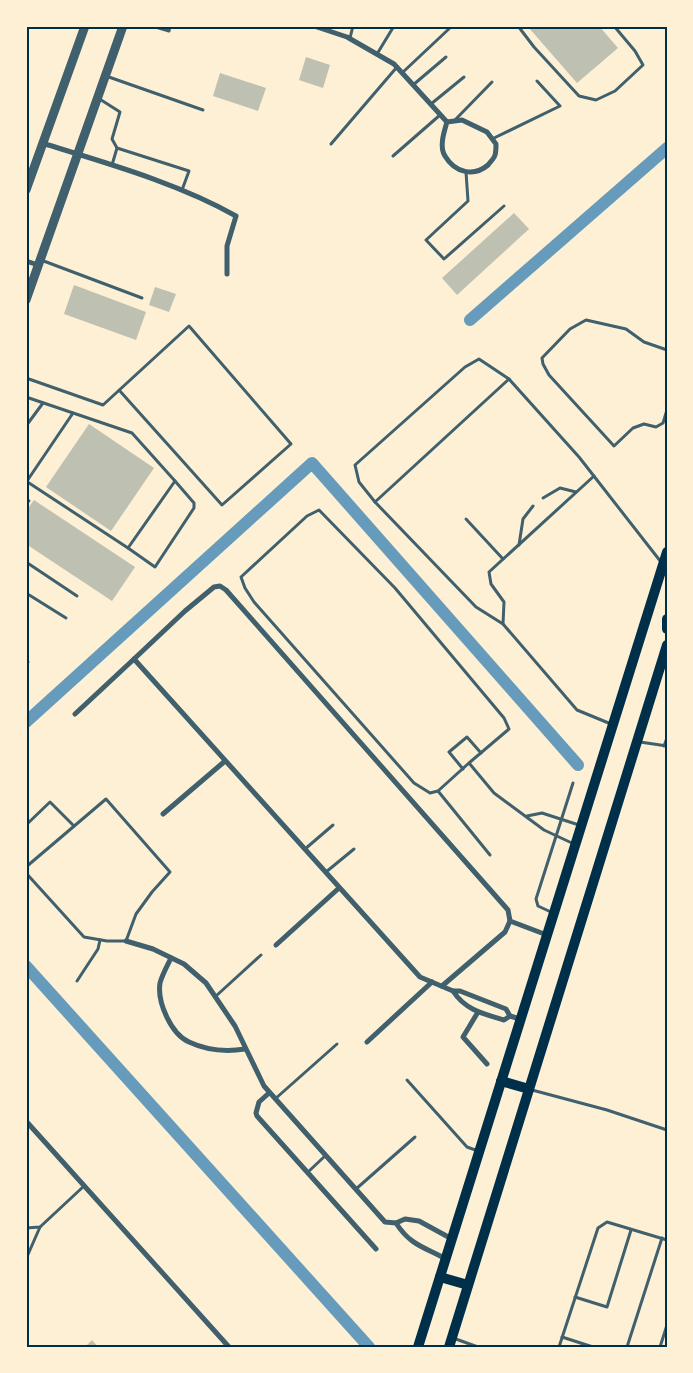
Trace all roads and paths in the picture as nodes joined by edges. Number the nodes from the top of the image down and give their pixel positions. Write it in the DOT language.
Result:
graph roads {
  1 [pos="85,26"];
  2 [pos="123,26"];
  3 [pos="152,26"];
  4 [pos="170,26"];
  5 [pos="314,26"];
  6 [pos="353,26"];
  7 [pos="394,26"];
  8 [pos="452,26"];
  9 [pos="518,26"];
  10 [pos="614,26"];
  11 [pos="350,38"];
  12 [pos="377,54"];
  13 [pos="446,56"];
  14 [pos="397,68"];
  15 [pos="402,73"];
  16 [pos="106,76"];
  17 [pos="464,77"];
  18 [pos="537,80"];
  19 [pos="492,82"];
  20 [pos="413,84"];
  21 [pos="98,98"];
  22 [pos="430,104"];
  23 [pos="203,110"];
  24 [pos="440,115"];
  25 [pos="454,121"];
  26 [pos="447,122"];
  27 [pos="492,139"];
  28 [pos="42,143"];
  29 [pos="331,144"];
  30 [pos="117,148"];
  31 [pos="78,154"];
  32 [pos="393,156"];
  33 [pos="111,166"];
  34 [pos="466,171"];
  35 [pos="28,177"];
  36 [pos="26,190"];
  37 [pos="182,191"];
  38 [pos="504,206"];
  39 [pos="26,261"];
  40 [pos="40,262"];
  41 [pos="227,274"];
  42 [pos="142,298"];
  43 [pos="26,300"];
  44 [pos="667,350"];
  45 [pos="26,378"];
  46 [pos="509,379"];
  47 [pos="119,390"];
  48 [pos="26,397"];
  49 [pos="43,403"];
  50 [pos="667,410"];
  51 [pos="73,413"];
  52 [pos="26,426"];
  53 [pos="594,476"];
  54 [pos="26,481"];
  55 [pos="175,481"];
  56 [pos="576,492"];
  57 [pos="543,498"];
  58 [pos="375,502"];
  59 [pos="533,506"];
  60 [pos="466,519"];
  61 [pos="519,545"];
  62 [pos="128,548"];
  63 [pos="667,552"];
  64 [pos="503,559"];
  65 [pos="26,562"];
  66 [pos="665,566"];
  67 [pos="26,593"];
  68 [pos="77,596"];
  69 [pos="66,618"];
  70 [pos="667,620"];
  71 [pos="503,624"];
  72 [pos="667,629"];
  73 [pos="667,645"];
  74 [pos="134,659"];
  75 [pos="75,714"];
  76 [pos="613,724"];
  77 [pos="667,738"];
  78 [pos="637,742"];
  79 [pos="666,746"];
  80 [pos="481,753"];
  81 [pos="225,761"];
  82 [pos="469,763"];
  83 [pos="463,769"];
  84 [pos="572,783"];
  85 [pos="438,791"];
  86 [pos="163,814"];
  87 [pos="527,817"];
  88 [pos="561,818"];
  89 [pos="26,825"];
  90 [pos="333,825"];
  91 [pos="74,826"];
  92 [pos="581,826"];
  93 [pos="556,836"];
  94 [pos="575,844"];
  95 [pos="354,848"];
  96 [pos="305,849"];
  97 [pos="490,855"];
  98 [pos="26,868"];
  99 [pos="26,873"];
  100 [pos="326,873"];
  101 [pos="339,888"];
  102 [pos="554,914"];
  103 [pos="510,921"];
  104 [pos="547,935"];
  105 [pos="100,940"];
  106 [pos="126,941"];
  107 [pos="276,946"];
  108 [pos="261,955"];
  109 [pos="171,958"];
  110 [pos="77,981"];
  111 [pos="432,982"];
  112 [pos="442,986"];
  113 [pos="453,991"];
  114 [pos="215,997"];
  115 [pos="476,997"];
  116 [pos="491,1004"];
  117 [pos="472,1009"];
  118 [pos="478,1012"];
  119 [pos="488,1015"];
  120 [pos="510,1016"];
  121 [pos="520,1019"];
  122 [pos="367,1042"];
  123 [pos="337,1044"];
  124 [pos="245,1049"];
  125 [pos="487,1064"];
  126 [pos="407,1080"];
  127 [pos="501,1081"];
  128 [pos="529,1089"];
  129 [pos="269,1093"];
  130 [pos="275,1099"];
  131 [pos="26,1122"];
  132 [pos="667,1130"];
  133 [pos="415,1137"];
  134 [pos="479,1152"];
  135 [pos="325,1156"];
  136 [pos="308,1172"];
  137 [pos="84,1186"];
  138 [pos="356,1190"];
  139 [pos="396,1223"];
  140 [pos="40,1227"];
  141 [pos="26,1228"];
  142 [pos="632,1230"];
  143 [pos="662,1238"];
  144 [pos="452,1239"];
  145 [pos="667,1240"];
  146 [pos="376,1249"];
  147 [pos="26,1259"];
  148 [pos="446,1259"];
  149 [pos="440,1277"];
  150 [pos="468,1285"];
  151 [pos="575,1297"];
  152 [pos="667,1325"];
  153 [pos="562,1337"];
  154 [pos="450,1342"];
  155 [pos="229,1347"];
  156 [pos="418,1347"];
  157 [pos="478,1347"];
  158 [pos="559,1347"];
  159 [pos="593,1347"];
  160 [pos="627,1347"];
  161 [pos="660,1347"];
  1 -- 28 [label="street"];
  2 -- 16 [label="street"];
  3 -- 4 [label="lane"];
  5 -- 11 [label="street"];
  6 -- 11 [label="lane"];
  7 -- 12 [label="lane"];
  8 -- 15 [label="lane"];
  9 -- 10 [label="lane"];
  11 -- 12 [label="street"];
  12 -- 14 [label="street"];
  13 -- 20 [label="lane"];
  14 -- 15 [label="street"];
  14 -- 29 [label="lane"];
  15 -- 20 [label="street"];
  16 -- 21 [label="street"];
  16 -- 23 [label="lane"];
  17 -- 22 [label="lane"];
  18 -- 27 [label="lane"];
  19 -- 25 [label="lane"];
  20 -- 22 [label="street"];
  21 -- 30 [label="lane"];
  21 -- 31 [label="street"];
  22 -- 24 [label="street"];
  24 -- 26 [label="street"];
  24 -- 32 [label="lane"];
  25 -- 26 [label="street"];
  25 -- 27 [label="street"];
  26 -- 34 [label="street"];
  27 -- 34 [label="street"];
  28 -- 31 [label="street"];
  28 -- 35 [label="street"];
  30 -- 33 [label="lane"];
  30 -- 37 [label="lane"];
  31 -- 33 [label="street"];
  31 -- 40 [label="street"];
  33 -- 37 [label="street"];
  34 -- 38 [label="lane"];
  35 -- 36 [label="street"];
  37 -- 41 [label="street"];
  39 -- 40 [label="street"];
  40 -- 42 [label="lane"];
  40 -- 43 [label="street"];
  44 -- 50 [label="lane"];
  45 -- 47 [label="lane"];
  46 -- 53 [label="lane"];
  46 -- 58 [label="lane"];
  46 -- 58 [label="lane"];
  47 -- 47 [label="lane"];
  48 -- 49 [label="lane"];
  49 -- 51 [label="lane"];
  49 -- 52 [label="lane"];
  51 -- 54 [label="lane"];
  51 -- 55 [label="lane"];
  53 -- 56 [label="lane"];
  53 -- 66 [label="lane"];
  54 -- 62 [label="lane"];
  55 -- 62 [label="lane"];
  55 -- 62 [label="lane"];
  56 -- 57 [label="lane"];
  56 -- 61 [label="lane"];
  58 -- 71 [label="lane"];
  59 -- 61 [label="lane"];
  60 -- 64 [label="lane"];
  61 -- 64 [label="lane"];
  63 -- 66 [label="main road"];
  64 -- 71 [label="lane"];
  65 -- 68 [label="lane"];
  66 -- 76 [label="main road"];
  67 -- 69 [label="lane"];
  70 -- 72 [label="main road"];
  71 -- 76 [label="lane"];
  73 -- 78 [label="main road"];
  74 -- 75 [label="street"];
  74 -- 81 [label="street"];
  74 -- 103 [label="street"];
  76 -- 92 [label="main road"];
  77 -- 79 [label="lane"];
  78 -- 79 [label="lane"];
  78 -- 128 [label="main road"];
  80 -- 82 [label="lane"];
  80 -- 83 [label="lane"];
  80 -- 85 [label="lane"];
  81 -- 86 [label="street"];
  81 -- 96 [label="street"];
  82 -- 83 [label="lane"];
  82 -- 87 [label="lane"];
  83 -- 85 [label="lane"];
  84 -- 88 [label="lane"];
  85 -- 97 [label="lane"];
  87 -- 88 [label="lane"];
  87 -- 93 [label="lane"];
  88 -- 92 [label="lane"];
  88 -- 93 [label="lane"];
  89 -- 91 [label="lane"];
  90 -- 96 [label="lane"];
  91 -- 98 [label="lane"];
  91 -- 106 [label="lane"];
  92 -- 94 [label="main road"];
  93 -- 94 [label="lane"];
  93 -- 102 [label="lane"];
  94 -- 102 [label="main road"];
  95 -- 100 [label="lane"];
  96 -- 100 [label="street"];
  99 -- 105 [label="lane"];
  100 -- 101 [label="street"];
  101 -- 107 [label="street"];
  101 -- 111 [label="street"];
  102 -- 104 [label="main road"];
  103 -- 104 [label="street"];
  103 -- 112 [label="street"];
  104 -- 121 [label="main road"];
  105 -- 106 [label="lane"];
  105 -- 110 [label="lane"];
  106 -- 109 [label="street"];
  108 -- 114 [label="lane"];
  109 -- 114 [label="street"];
  109 -- 124 [label="street"];
  111 -- 112 [label="street"];
  111 -- 122 [label="street"];
  112 -- 113 [label="street"];
  113 -- 115 [label="street"];
  113 -- 117 [label="street"];
  114 -- 124 [label="street"];
  115 -- 116 [label="street"];
  115 -- 117 [label="street"];
  116 -- 119 [label="street"];
  116 -- 120 [label="street"];
  117 -- 118 [label="street"];
  118 -- 119 [label="street"];
  118 -- 125 [label="street"];
  119 -- 120 [label="street"];
  120 -- 121 [label="street"];
  121 -- 127 [label="main road"];
  123 -- 130 [label="lane"];
  124 -- 129 [label="street"];
  126 -- 134 [label="lane"];
  127 -- 128 [label="main road"];
  127 -- 134 [label="main road"];
  128 -- 132 [label="lane"];
  128 -- 150 [label="main road"];
  129 -- 130 [label="street"];
  129 -- 136 [label="street"];
  130 -- 135 [label="street"];
  131 -- 137 [label="street"];
  133 -- 138 [label="lane"];
  134 -- 144 [label="main road"];
  135 -- 136 [label="lane"];
  135 -- 138 [label="street"];
  136 -- 146 [label="street"];
  137 -- 140 [label="lane"];
  137 -- 155 [label="street"];
  138 -- 139 [label="street"];
  139 -- 144 [label="street"];
  139 -- 148 [label="street"];
  140 -- 141 [label="lane"];
  140 -- 147 [label="lane"];
  142 -- 143 [label="lane"];
  142 -- 151 [label="lane"];
  142 -- 151 [label="lane"];
  143 -- 145 [label="lane"];
  143 -- 160 [label="lane"];
  144 -- 148 [label="main road"];
  148 -- 149 [label="main road"];
  149 -- 150 [label="main road"];
  149 -- 156 [label="main road"];
  150 -- 154 [label="main road"];
  151 -- 153 [label="lane"];
  152 -- 161 [label="lane"];
  153 -- 158 [label="lane"];
  153 -- 159 [label="lane"];
  154 -- 157 [label="lane"];
}
